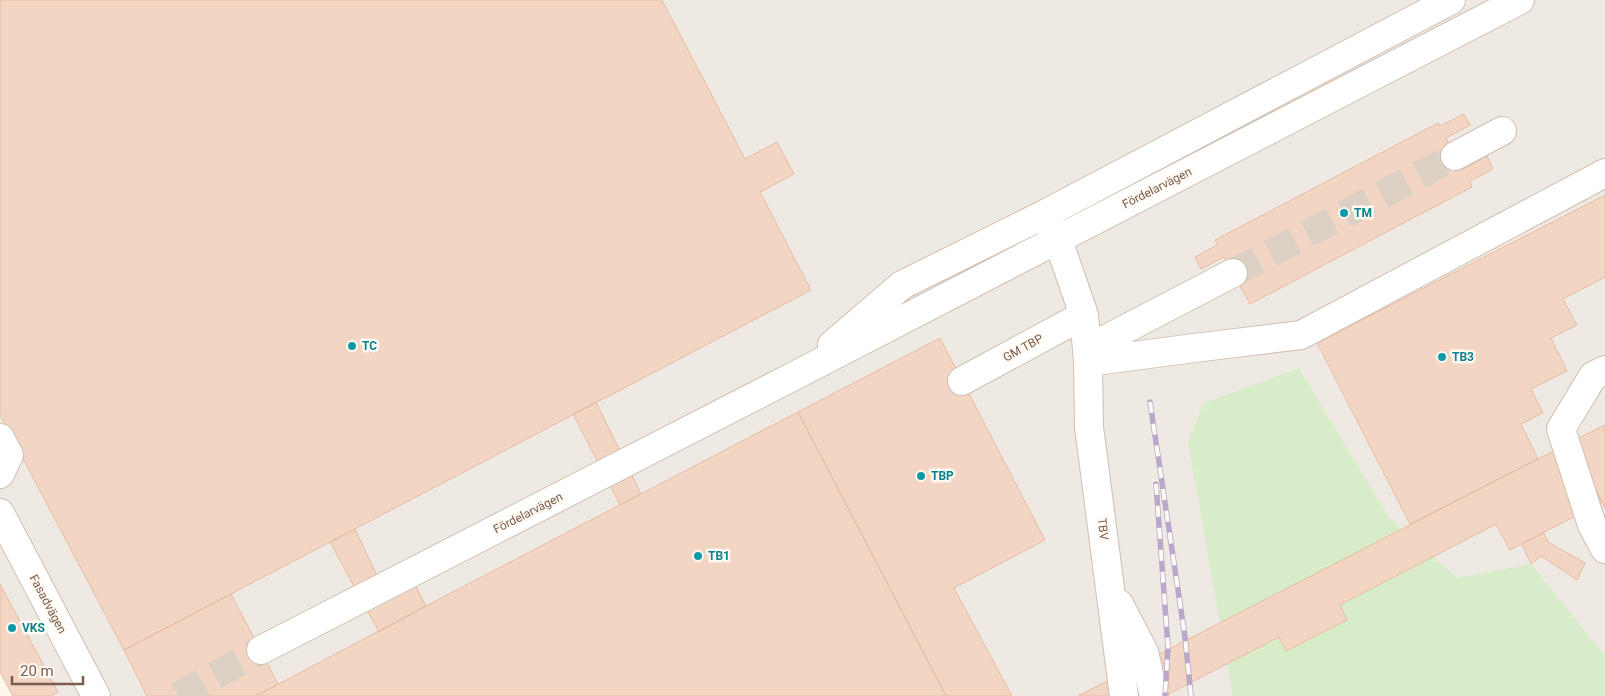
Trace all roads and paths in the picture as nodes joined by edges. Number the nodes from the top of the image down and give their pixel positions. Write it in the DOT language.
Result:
graph roads {
  1 [pos="1451,0"];
  2 [pos="1520,0"];
  3 [pos="1502,131"];
  4 [pos="1455,156"];
  5 [pos="1605,173"];
  6 [pos="1043,215"];
  7 [pos="1058,240"];
  8 [pos="1233,273"];
  9 [pos="1084,315"];
  10 [pos="1087,356"];
  11 [pos="1605,370"];
  12 [pos="794,376"];
  13 [pos="962,381"];
  14 [pos="0,438"];
  15 [pos="0,474"];
  16 [pos="0,513"];
  17 [pos="1605,549"];
  18 [pos="1106,559"];
  19 [pos="261,650"];
  20 [pos="96,696"];
  21 [pos="1124,696"];
  22 [pos="1154,696"];
  1 -- 6 [label="street, Fördelarvägen"];
  2 -- 7 [label="street, Fördelarvägen"];
  3 -- 4 [label="street"];
  5 -- 10 [label="street"];
  6 -- 7 [label="street, TBV"];
  6 -- 12 [label="street, Fördelarvägen"];
  7 -- 9 [label="street, TBV"];
  7 -- 12 [label="street, Fördelarvägen"];
  8 -- 10 [label="street"];
  9 -- 10 [label="street, TBV"];
  9 -- 13 [label="street, GM TBP"];
  10 -- 18 [label="street, TBV"];
  11 -- 17 [label="street"];
  12 -- 19 [label="street, Fördelarvägen"];
  14 -- 15 [label="street"];
  16 -- 20 [label="street, Fasadvägen"];
  18 -- 21 [label="street, TBV"];
  18 -- 22 [label="street"];
}
